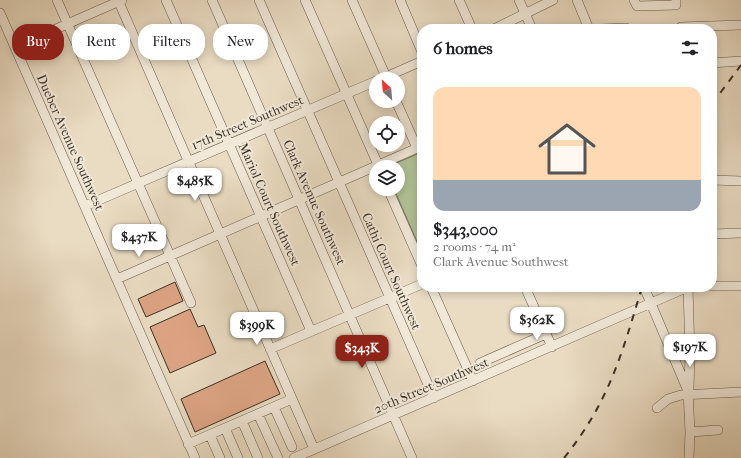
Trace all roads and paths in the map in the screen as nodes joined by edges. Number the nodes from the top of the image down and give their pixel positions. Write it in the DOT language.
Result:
graph roads {
  1 [pos="57,0"];
  2 [pos="166,0"];
  3 [pos="212,0"];
  4 [pos="259,0"];
  5 [pos="305,0"];
  6 [pos="352,0"];
  7 [pos="400,0"];
  8 [pos="459,0"];
  9 [pos="519,0"];
  10 [pos="553,0"];
  11 [pos="576,0"];
  12 [pos="634,0"];
  13 [pos="676,0"];
  14 [pos="119,1"];
  15 [pos="0,13"];
  16 [pos="525,14"];
  17 [pos="68,24"];
  18 [pos="470,24"];
  19 [pos="504,24"];
  20 [pos="530,24"];
  21 [pos="587,24"];
  22 [pos="717,25"];
  23 [pos="741,25"];
  24 [pos="64,26"];
  25 [pos="12,40"];
  26 [pos="417,40"];
  27 [pos="21,60"];
  28 [pos="741,61"];
  29 [pos="417,63"];
  30 [pos="717,63"];
  31 [pos="382,72"];
  32 [pos="397,72"];
  33 [pos="369,84"];
  34 [pos="347,94"];
  35 [pos="400,108"];
  36 [pos="307,110"];
  37 [pos="268,127"];
  38 [pos="417,141"];
  39 [pos="229,144"];
  40 [pos="417,148"];
  41 [pos="375,160"];
  42 [pos="391,160"];
  43 [pos="188,162"];
  44 [pos="369,170"];
  45 [pos="717,180"];
  46 [pos="741,181"];
  47 [pos="339,182"];
  48 [pos="138,183"];
  49 [pos="391,196"];
  50 [pos="300,200"];
  51 [pos="85,206"];
  52 [pos="261,216"];
  53 [pos="741,233"];
  54 [pos="220,234"];
  55 [pos="717,234"];
  56 [pos="417,255"];
  57 [pos="170,256"];
  58 [pos="117,279"];
  59 [pos="417,286"];
  60 [pos="717,286"];
  61 [pos="741,286"];
  62 [pos="433,292"];
  63 [pos="527,292"];
  64 [pos="646,292"];
  65 [pos="676,292"];
  66 [pos="688,292"];
  67 [pos="389,298"];
  68 [pos="191,303"];
  69 [pos="651,303"];
  70 [pos="350,314"];
  71 [pos="311,331"];
  72 [pos="546,334"];
  73 [pos="552,347"];
  74 [pos="270,349"];
  75 [pos="492,358"];
  76 [pos="480,363"];
  77 [pos="498,370"];
  78 [pos="473,381"];
  79 [pos="741,392"];
  80 [pos="688,394"];
  81 [pos="434,398"];
  82 [pos="292,399"];
  83 [pos="274,407"];
  84 [pos="657,408"];
  85 [pos="258,414"];
  86 [pos="394,415"];
  87 [pos="242,422"];
  88 [pos="225,428"];
  89 [pos="718,430"];
  90 [pos="690,432"];
  91 [pos="210,435"];
  92 [pos="188,444"];
  93 [pos="292,447"];
  94 [pos="314,449"];
  95 [pos="195,458"];
  96 [pos="220,458"];
  97 [pos="238,458"];
  98 [pos="258,458"];
  99 [pos="278,458"];
  100 [pos="294,458"];
  101 [pos="412,458"];
  102 [pos="689,458"];
  1 -- 17 [label="street"];
  2 -- 39 [label="street, Mariol Court Southwest"];
  3 -- 37 [label="street, Clark Avenue Southwest"];
  4 -- 36 [label="street, Cathi Court Southwest"];
  5 -- 34 [label="street"];
  6 -- 31 [label="street"];
  7 -- 26 [label="street"];
  8 -- 18 [label="street"];
  9 -- 16 [label="street"];
  10 -- 16 [label="street"];
  11 -- 21 [label="street"];
  12 -- 13 [label="street"];
  14 -- 17 [label="street"];
  14 -- 43 [label="street"];
  15 -- 25 [label="street, Dueber Avenue Southwest"];
  16 -- 19 [label="street"];
  16 -- 20 [label="street"];
  17 -- 24 [label="street"];
  17 -- 48 [label="street"];
  22 -- 23 [label="street"];
  27 -- 51 [label="street, Dueber Avenue Southwest"];
  28 -- 30 [label="street"];
  29 -- 32 [label="street"];
  33 -- 34 [label="street, 17th Street Southwest"];
  34 -- 36 [label="street, 17th Street Southwest"];
  34 -- 41 [label="street"];
  35 -- 38 [label="street"];
  36 -- 37 [label="street, 17th Street Southwest"];
  36 -- 47 [label="street, Cathi Court Southwest"];
  37 -- 39 [label="street, 17th Street Southwest"];
  37 -- 50 [label="street, Clark Avenue Southwest"];
  39 -- 43 [label="street, 17th Street Southwest"];
  39 -- 52 [label="street, Mariol Court Southwest"];
  40 -- 42 [label="street"];
  43 -- 48 [label="street, 17th Street Southwest"];
  43 -- 54 [label="street"];
  44 -- 47 [label="street"];
  45 -- 46 [label="street"];
  47 -- 50 [label="street"];
  47 -- 67 [label="street, Cathi Court Southwest"];
  48 -- 51 [label="street, 17th Street Southwest"];
  48 -- 57 [label="street"];
  49 -- 56 [label="street"];
  50 -- 52 [label="street"];
  50 -- 70 [label="street, Clark Avenue Southwest"];
  51 -- 58 [label="street, Dueber Avenue Southwest"];
  52 -- 54 [label="street"];
  52 -- 71 [label="street, Mariol Court Southwest"];
  53 -- 55 [label="street"];
  54 -- 57 [label="street"];
  54 -- 74 [label="street"];
  57 -- 58 [label="street"];
  57 -- 68 [label="street"];
  58 -- 92 [label="street, Dueber Avenue Southwest"];
  59 -- 67 [label="street"];
  60 -- 61 [label="street"];
  62 -- 78 [label="street"];
  63 -- 72 [label="street"];
  64 -- 69 [label="street"];
  65 -- 69 [label="street, 20th Street Southwest"];
  66 -- 80 [label="street"];
  67 -- 70 [label="street"];
  67 -- 81 [label="street, Cathi Court Southwest"];
  69 -- 73 [label="street, 20th Street Southwest"];
  69 -- 80 [label="street"];
  70 -- 71 [label="street"];
  70 -- 86 [label="street, Clark Avenue Southwest"];
  71 -- 74 [label="street"];
  72 -- 73 [label="street"];
  72 -- 75 [label="street"];
  73 -- 77 [label="street, 20th Street Southwest"];
  74 -- 82 [label="street"];
  75 -- 76 [label="street"];
  75 -- 77 [label="street"];
  77 -- 78 [label="street, 20th Street Southwest"];
  78 -- 81 [label="street, 20th Street Southwest"];
  79 -- 80 [label="street"];
  80 -- 84 [label="street"];
  80 -- 90 [label="street"];
  81 -- 86 [label="street, 20th Street Southwest"];
  82 -- 83 [label="street"];
  82 -- 94 [label="street"];
  83 -- 85 [label="street"];
  83 -- 93 [label="street"];
  85 -- 87 [label="street"];
  85 -- 99 [label="street"];
  86 -- 94 [label="street, 20th Street Southwest"];
  86 -- 101 [label="street, Clark Avenue Southwest"];
  87 -- 88 [label="street"];
  87 -- 98 [label="street"];
  88 -- 91 [label="street"];
  88 -- 97 [label="street"];
  89 -- 90 [label="street"];
  90 -- 102 [label="street"];
  91 -- 92 [label="street"];
  91 -- 96 [label="street"];
  92 -- 95 [label="street, Dueber Avenue Southwest"];
  94 -- 100 [label="street, 20th Street Southwest"];
}
